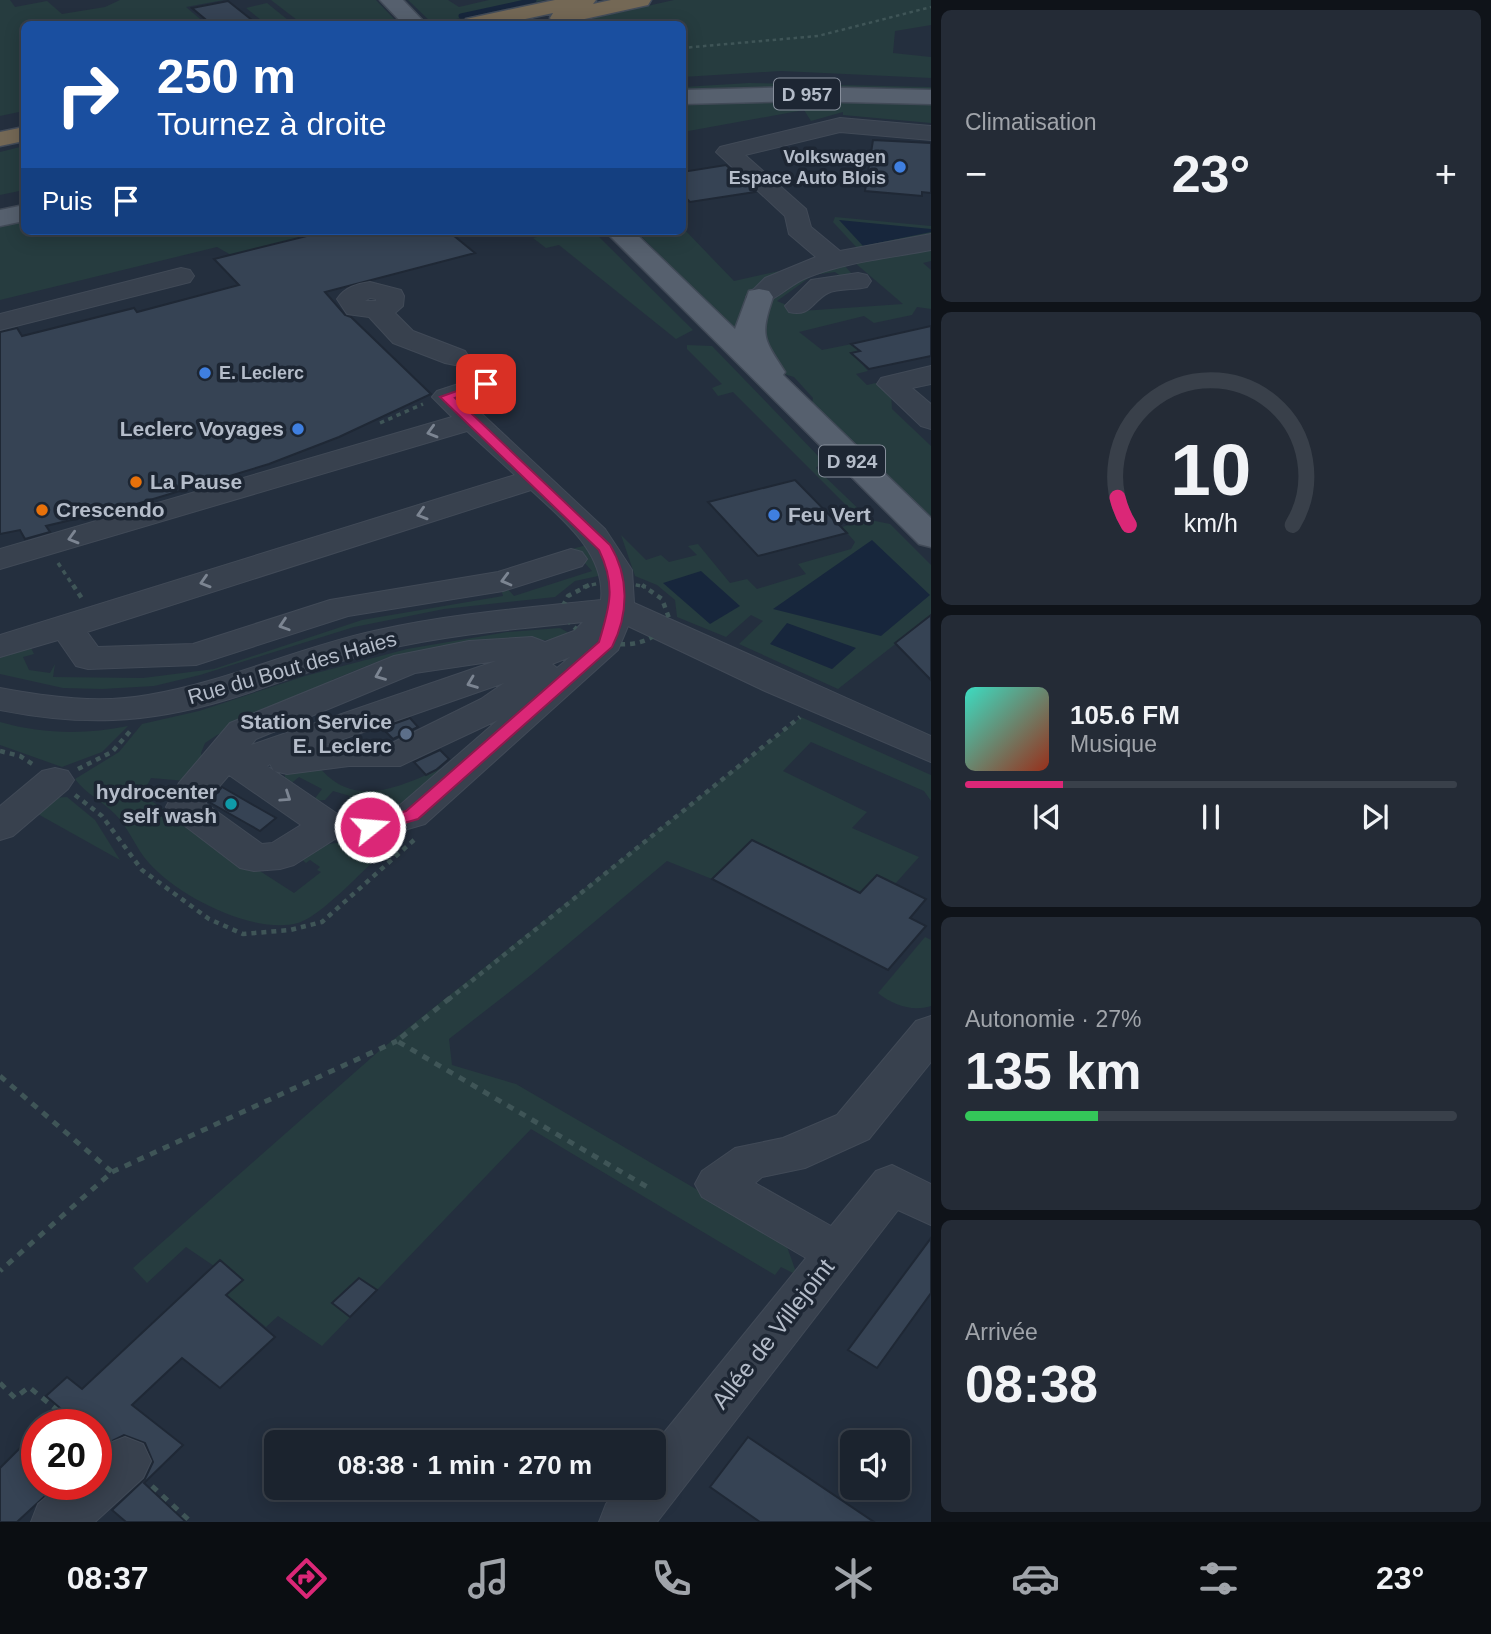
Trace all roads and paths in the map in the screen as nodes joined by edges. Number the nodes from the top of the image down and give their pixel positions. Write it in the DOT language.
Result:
graph roads {
  1 [pos="391,0"];
  2 [pos="585,0"];
  3 [pos="640,0"];
  4 [pos="931,7"];
  5 [pos="412,21"];
  6 [pos="488,21"];
  7 [pos="545,21"];
  8 [pos="686,48"];
  9 [pos="686,83"];
  10 [pos="931,83"];
  11 [pos="686,97"];
  12 [pos="931,97"];
  13 [pos="21,121"];
  14 [pos="0,125"];
  15 [pos="931,133"];
  16 [pos="21,135"];
  17 [pos="0,139"];
  18 [pos="21,196"];
  19 [pos="0,200"];
  20 [pos="21,214"];
  21 [pos="0,218"];
  22 [pos="622,235"];
  23 [pos="931,242"];
  24 [pos="841,261"];
  25 [pos="181,276"];
  26 [pos="760,298"];
  27 [pos="799,306"];
  28 [pos="377,310"];
  29 [pos="0,322"];
  30 [pos="455,357"];
  31 [pos="930,376"];
  32 [pos="486,384"];
  33 [pos="772,384"];
  34 [pos="473,420"];
  35 [pos="931,420"];
  36 [pos="533,479"];
  37 [pos="931,537"];
  38 [pos="0,559"];
  39 [pos="571,559"];
  40 [pos="625,595"];
  41 [pos="669,618"];
  42 [pos="66,627"];
  43 [pos="4,637"];
  44 [pos="0,699"];
  45 [pos="819,702"];
  46 [pos="137,723"];
  47 [pos="931,750"];
  48 [pos="227,763"];
  49 [pos="55,780"];
  50 [pos="328,826"];
  51 [pos="0,827"];
  52 [pos="931,1032"];
  53 [pos="397,1041"];
  54 [pos="0,1076"];
  55 [pos="112,1172"];
  56 [pos="649,1188"];
  57 [pos="911,1195"];
  58 [pos="838,1253"];
  59 [pos="0,1270"];
  60 [pos="0,1383"];
  61 [pos="56,1409"];
  62 [pos="125,1461"];
  63 [pos="666,1470"];
  64 [pos="642,1500"];
  65 [pos="57,1522"];
  66 [pos="625,1522"];
  1 -- 5 [label="main road"];
  2 -- 6 [label="highway"];
  3 -- 7 [label="highway"];
  4 -- 8 [label="path"];
  9 -- 10 [label="main road, D 957"];
  11 -- 12 [label="main road, D 957"];
  13 -- 14 [label="highway"];
  15 -- 24 [label="street"];
  16 -- 17 [label="highway"];
  18 -- 19 [label="main road"];
  20 -- 21 [label="main road"];
  22 -- 33 [label="main road, D 924"];
  23 -- 24 [label="street"];
  24 -- 26 [label="street"];
  24 -- 27 [label="street"];
  25 -- 29 [label="street"];
  26 -- 33 [label="main road"];
  28 -- 30 [label="street"];
  31 -- 35 [label="street"];
  32 -- 34 [label="lane"];
  33 -- 37 [label="main road, D 924"];
  34 -- 36 [label="street"];
  34 -- 38 [label="street, one-way"];
  36 -- 40 [label="street"];
  36 -- 42 [label="street, one-way"];
  39 -- 42 [label="street, one-way"];
  40 -- 41 [label="path"];
  40 -- 44 [label="street, Rue du Bout des Haies"];
  40 -- 45 [label="street"];
  40 -- 48 [label="street, one-way"];
  40 -- 50 [label="street"];
  42 -- 43 [label="street"];
  45 -- 47 [label="street"];
  45 -- 53 [label="path"];
  46 -- 49 [label="path"];
  48 -- 50 [label="street, one-way"];
  48 -- 50 [label="street"];
  49 -- 51 [label="street"];
  52 -- 58 [label="street"];
  53 -- 55 [label="path"];
  53 -- 56 [label="path"];
  54 -- 55 [label="path"];
  55 -- 59 [label="path"];
  57 -- 58 [label="street, Allée de Villejoint"];
  58 -- 63 [label="street, Allée de Villejoint"];
  60 -- 61 [label="path"];
  62 -- 65 [label="street"];
  64 -- 66 [label="street, Allée de Villejoint"];
}
